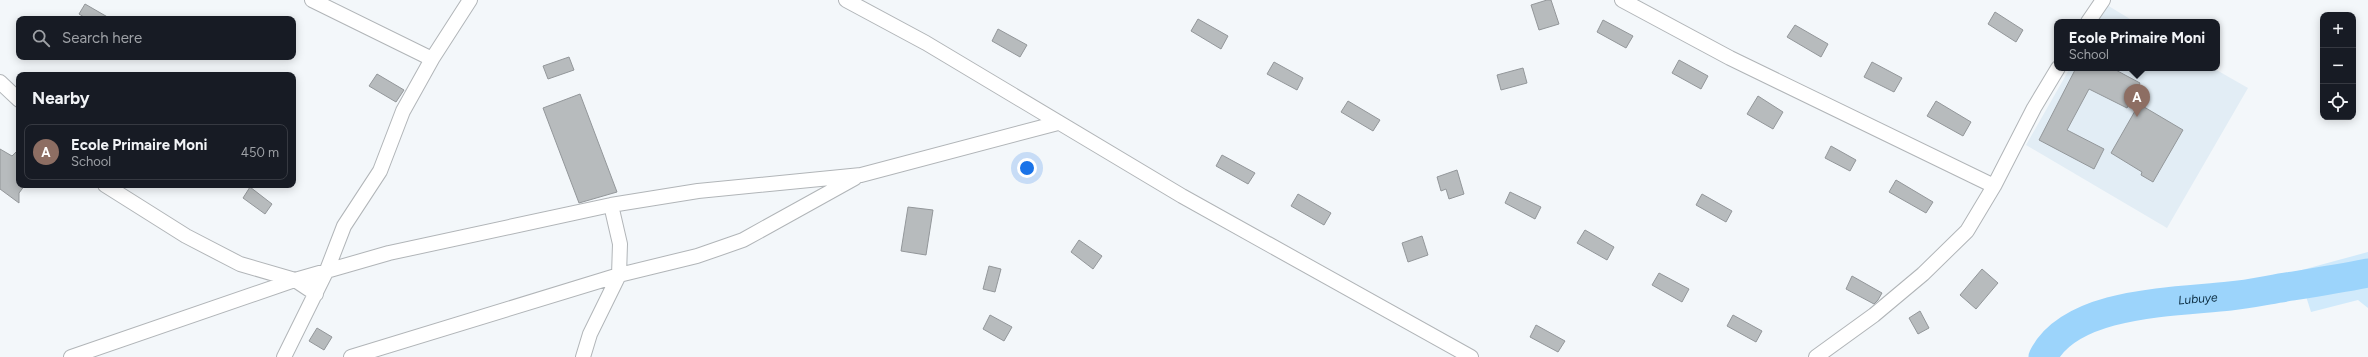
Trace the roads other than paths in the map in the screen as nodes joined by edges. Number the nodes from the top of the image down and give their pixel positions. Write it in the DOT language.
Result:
graph roads {
  1 [pos="312,0"];
  2 [pos="470,0"];
  3 [pos="846,0"];
  4 [pos="1622,0"];
  5 [pos="2103,0"];
  6 [pos="2090,19"];
  7 [pos="432,60"];
  8 [pos="2056,71"];
  9 [pos="0,82"];
  10 [pos="16,97"];
  11 [pos="1058,123"];
  12 [pos="862,175"];
  13 [pos="1994,186"];
  14 [pos="110,188"];
  15 [pos="611,205"];
  16 [pos="328,270"];
  17 [pos="619,275"];
  18 [pos="295,280"];
  19 [pos="316,294"];
  20 [pos="71,357"];
  21 [pos="284,357"];
  22 [pos="351,357"];
  23 [pos="583,357"];
  24 [pos="1471,357"];
  25 [pos="1816,357"];
  1 -- 7 [label="street"];
  2 -- 7 [label="street"];
  3 -- 11 [label="street"];
  4 -- 13 [label="street"];
  5 -- 6 [label="street"];
  7 -- 16 [label="street"];
  8 -- 13 [label="street"];
  9 -- 10 [label="street"];
  11 -- 12 [label="street"];
  11 -- 24 [label="street"];
  12 -- 15 [label="street"];
  12 -- 17 [label="street"];
  13 -- 25 [label="street"];
  14 -- 18 [label="street"];
  15 -- 16 [label="street"];
  15 -- 17 [label="street"];
  16 -- 18 [label="street"];
  16 -- 19 [label="street"];
  17 -- 22 [label="street"];
  17 -- 23 [label="street"];
  18 -- 19 [label="street"];
  18 -- 20 [label="street"];
  19 -- 21 [label="street"];
}
